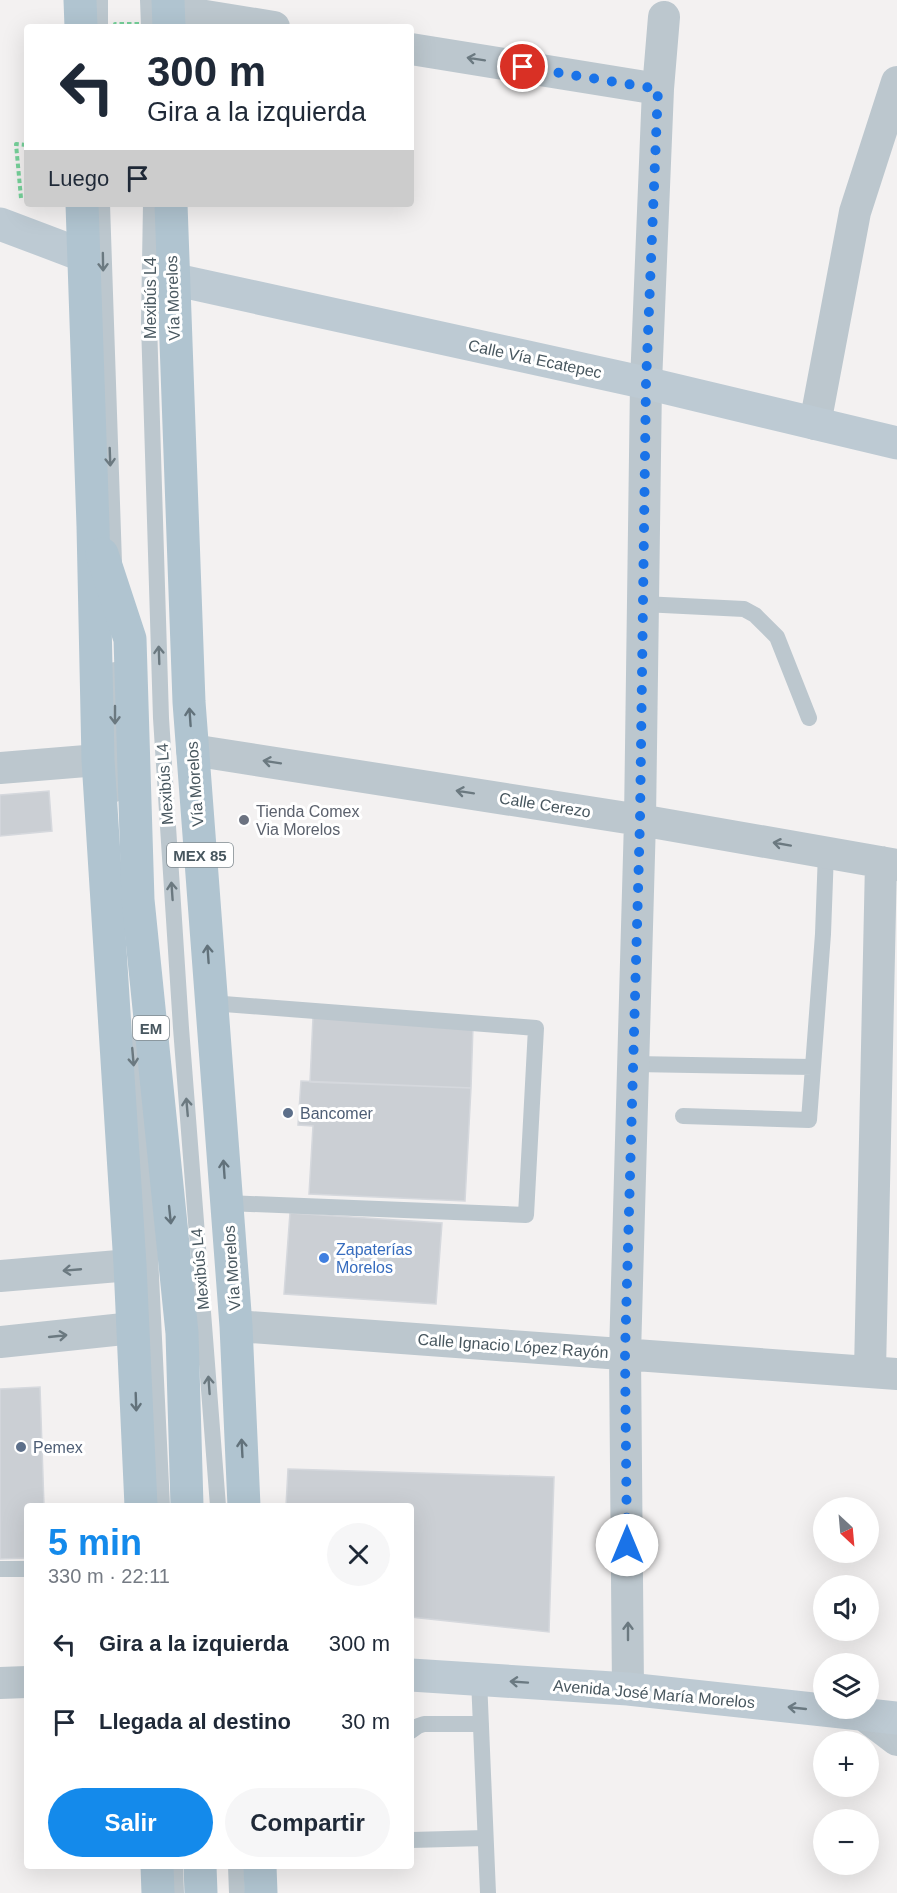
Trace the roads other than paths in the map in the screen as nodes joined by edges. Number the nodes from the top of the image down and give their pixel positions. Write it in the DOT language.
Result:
graph roads {
  1 [pos="80,0"];
  2 [pos="100,0"];
  3 [pos="157,15"];
  4 [pos="664,17"];
  5 [pos="81,24"];
  6 [pos="100,24"];
  7 [pos="245,24"];
  8 [pos="414,49"];
  9 [pos="897,82"];
  10 [pos="658,89"];
  11 [pos="82,207"];
  12 [pos="102,207"];
  13 [pos="151,207"];
  14 [pos="171,207"];
  15 [pos="12,229"];
  16 [pos="82,255"];
  17 [pos="172,279"];
  18 [pos="646,383"];
  19 [pos="815,424"];
  20 [pos="897,443"];
  21 [pos="98,540"];
  22 [pos="643,604"];
  23 [pos="809,718"];
  24 [pos="192,750"];
  25 [pos="98,760"];
  26 [pos="0,768"];
  27 [pos="640,820"];
  28 [pos="826,852"];
  29 [pos="889,863"];
  30 [pos="211,1003"];
  31 [pos="634,1064"];
  32 [pos="813,1067"];
  33 [pos="683,1116"];
  34 [pos="227,1203"];
  35 [pos="130,1265"];
  36 [pos="0,1276"];
  37 [pos="236,1326"];
  38 [pos="133,1328"];
  39 [pos="0,1342"];
  40 [pos="625,1354"];
  41 [pos="883,1372"];
  42 [pos="141,1503"];
  43 [pos="162,1503"];
  44 [pos="188,1503"];
  45 [pos="218,1503"];
  46 [pos="244,1503"];
  47 [pos="0,1569"];
  48 [pos="24,1569"];
  49 [pos="414,1675"];
  50 [pos="479,1679"];
  51 [pos="24,1682"];
  52 [pos="0,1683"];
  53 [pos="628,1689"];
  54 [pos="813,1709"];
  55 [pos="879,1716"];
  56 [pos="897,1718"];
  57 [pos="869,1719"];
  58 [pos="481,1724"];
  59 [pos="414,1729"];
  60 [pos="897,1740"];
  61 [pos="485,1838"];
  62 [pos="414,1840"];
  63 [pos="157,1869"];
  64 [pos="175,1869"];
  65 [pos="200,1869"];
  66 [pos="236,1869"];
  67 [pos="260,1869"];
  68 [pos="158,1893"];
  69 [pos="176,1893"];
  70 [pos="201,1893"];
  71 [pos="237,1893"];
  72 [pos="261,1893"];
  73 [pos="488,1893"];
  1 -- 5 [label="main road"];
  2 -- 6 [label="lane"];
  3 -- 7 [label="street"];
  4 -- 10 [label="street"];
  10 -- 8 [label="street, one-way"];
  9 -- 19 [label="street"];
  10 -- 18 [label="street"];
  11 -- 16 [label="main road"];
  12 -- 43 [label="lane, one-way"];
  45 -- 13 [label="lane, Mexibús L4, one-way"];
  14 -- 17 [label="main road, Vía Morelos / MEX 85"];
  15 -- 16 [label="main road"];
  16 -- 21 [label="main road"];
  17 -- 18 [label="main road, Calle Vía Ecatepec"];
  24 -- 17 [label="main road, Vía Morelos / MEX 85, one-way"];
  18 -- 19 [label="main road, Calle Vía Ecatepec"];
  18 -- 22 [label="street"];
  19 -- 20 [label="main road, Calle Vía Ecatepec"];
  21 -- 25 [label="main road"];
  21 -- 44 [label="main road, EM, one-way, bridge"];
  22 -- 23 [label="lane"];
  22 -- 27 [label="street"];
  27 -- 24 [label="street, Calle Cerezo, one-way"];
  30 -- 24 [label="main road, Vía Morelos / MEX 85, one-way"];
  25 -- 26 [label="street"];
  25 -- 35 [label="main road"];
  28 -- 27 [label="street, Calle Cerezo, one-way"];
  27 -- 31 [label="street"];
  28 -- 29 [label="street, Calle Cerezo"];
  28 -- 32 [label="lane"];
  29 -- 41 [label="street"];
  34 -- 30 [label="main road, Vía Morelos / MEX 85, one-way"];
  30 -- 34 [label="lane"];
  31 -- 32 [label="lane"];
  31 -- 40 [label="street"];
  32 -- 33 [label="lane"];
  34 -- 37 [label="main road, Vía Morelos / MEX 85"];
  35 -- 36 [label="street, one-way"];
  35 -- 38 [label="main road"];
  37 -- 40 [label="street, Calle Ignacio López Rayón"];
  46 -- 37 [label="main road, Vía Morelos / MEX 85, one-way"];
  39 -- 38 [label="street, one-way"];
  38 -- 42 [label="main road, one-way"];
  40 -- 41 [label="street, Calle Ignacio López Rayón"];
  53 -- 40 [label="street, one-way"];
  47 -- 48 [label="lane"];
  49 -- 50 [label="main road, Avenida José María Morelos"];
  53 -- 50 [label="main road, Avenida José María Morelos, one-way"];
  50 -- 58 [label="lane"];
  51 -- 52 [label="street"];
  54 -- 53 [label="main road, Avenida José María Morelos, one-way"];
  55 -- 56 [label="main road, Avenida José María Morelos"];
  57 -- 60 [label="street"];
  58 -- 59 [label="lane"];
  58 -- 61 [label="lane"];
  61 -- 62 [label="lane"];
  61 -- 73 [label="lane"];
  63 -- 68 [label="main road"];
  64 -- 69 [label="lane"];
  65 -- 70 [label="main road"];
  66 -- 71 [label="lane"];
  67 -- 72 [label="main road"];
}
